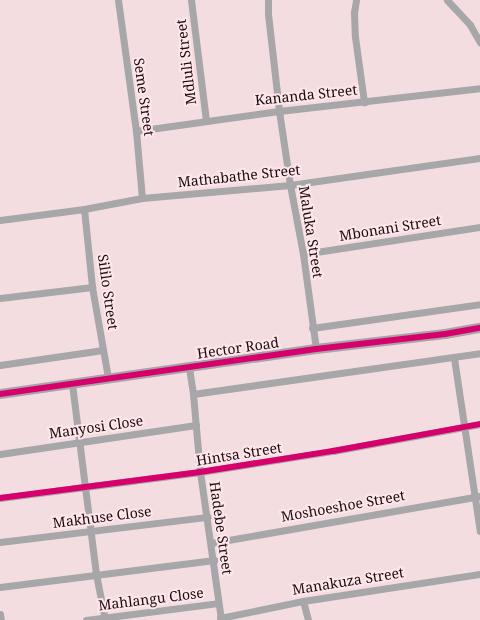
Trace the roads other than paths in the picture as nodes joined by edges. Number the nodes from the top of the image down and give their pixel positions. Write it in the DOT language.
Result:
graph roads {
  1 [pos="118,0"];
  2 [pos="191,0"];
  3 [pos="268,0"];
  4 [pos="356,0"];
  5 [pos="447,0"];
  6 [pos="480,42"];
  7 [pos="480,88"];
  8 [pos="364,102"];
  9 [pos="279,111"];
  10 [pos="206,120"];
  11 [pos="136,131"];
  12 [pos="480,158"];
  13 [pos="290,185"];
  14 [pos="142,198"];
  15 [pos="84,209"];
  16 [pos="0,220"];
  17 [pos="480,228"];
  18 [pos="303,254"];
  19 [pos="92,286"];
  20 [pos="0,298"];
  21 [pos="480,304"];
  22 [pos="312,328"];
  23 [pos="480,328"];
  24 [pos="316,349"];
  25 [pos="103,350"];
  26 [pos="480,353"];
  27 [pos="454,358"];
  28 [pos="0,364"];
  29 [pos="189,368"];
  30 [pos="108,378"];
  31 [pos="72,384"];
  32 [pos="0,394"];
  33 [pos="193,394"];
  34 [pos="480,424"];
  35 [pos="196,425"];
  36 [pos="465,426"];
  37 [pos="79,443"];
  38 [pos="0,454"];
  39 [pos="200,472"];
  40 [pos="84,486"];
  41 [pos="477,496"];
  42 [pos="0,498"];
  43 [pos="207,517"];
  44 [pos="91,531"];
  45 [pos="480,531"];
  46 [pos="0,542"];
  47 [pos="211,543"];
  48 [pos="214,560"];
  49 [pos="96,574"];
  50 [pos="480,574"];
  51 [pos="0,587"];
  52 [pos="303,601"];
  53 [pos="218,603"];
  54 [pos="0,614"];
  55 [pos="105,619"];
  56 [pos="220,619"];
  57 [pos="1,620"];
  58 [pos="86,620"];
  59 [pos="308,620"];
  1 -- 11 [label="street, Seme Street"];
  2 -- 10 [label="street, Mdluli Street"];
  3 -- 9 [label="street, Maluka Street"];
  4 -- 8 [label="street"];
  5 -- 6 [label="street"];
  7 -- 8 [label="street, Kananda Street"];
  8 -- 9 [label="street, Kananda Street"];
  9 -- 10 [label="street, Kananda Street"];
  9 -- 13 [label="street, Maluka Street"];
  10 -- 11 [label="street, Kananda Street"];
  11 -- 14 [label="street, Seme Street"];
  12 -- 13 [label="street, Mathabathe Street"];
  13 -- 14 [label="street, Mathabathe Street"];
  13 -- 18 [label="street, Maluka Street"];
  14 -- 15 [label="street, Mathabathe Street"];
  15 -- 16 [label="street, Mathabathe Street"];
  15 -- 19 [label="street, Sililo Street"];
  17 -- 18 [label="street, Mbonani Street"];
  18 -- 22 [label="street, Maluka Street"];
  19 -- 20 [label="street"];
  19 -- 25 [label="street, Sililo Street"];
  21 -- 22 [label="street"];
  22 -- 24 [label="street, Maluka Street"];
  23 -- 24 [label="street, Hector Road"];
  24 -- 29 [label="street, Hector Road"];
  25 -- 28 [label="street"];
  25 -- 30 [label="street, Sililo Street"];
  26 -- 27 [label="street"];
  27 -- 33 [label="street"];
  27 -- 36 [label="street"];
  29 -- 30 [label="street, Hector Road"];
  29 -- 33 [label="street, Hadebe Street"];
  30 -- 31 [label="street, Hector Road"];
  31 -- 32 [label="street, Hector Road"];
  31 -- 37 [label="street"];
  33 -- 35 [label="street, Hadebe Street"];
  34 -- 36 [label="street, Hintsa Street"];
  35 -- 37 [label="street, Manyosi Close"];
  35 -- 39 [label="street, Hadebe Street"];
  36 -- 39 [label="street, Hintsa Street"];
  36 -- 41 [label="street"];
  37 -- 38 [label="street, Manyosi Close"];
  37 -- 40 [label="street"];
  39 -- 40 [label="street, Hintsa Street"];
  39 -- 43 [label="street, Hadebe Street"];
  40 -- 42 [label="street, Hintsa Street"];
  40 -- 44 [label="street"];
  41 -- 45 [label="street"];
  41 -- 47 [label="street, Moshoeshoe Street"];
  43 -- 44 [label="street, Makhuse Close"];
  43 -- 47 [label="street, Hadebe Street"];
  44 -- 46 [label="street, Makhuse Close"];
  44 -- 49 [label="street"];
  47 -- 48 [label="street, Hadebe Street"];
  48 -- 49 [label="street"];
  48 -- 53 [label="street, Hadebe Street"];
  49 -- 51 [label="street"];
  49 -- 55 [label="street"];
  50 -- 52 [label="street, Manakuza Street"];
  52 -- 56 [label="street, Manakuza Street"];
  52 -- 59 [label="street"];
  53 -- 55 [label="street, Mahlangu Close"];
  53 -- 56 [label="street, Hadebe Street"];
  54 -- 57 [label="street"];
  55 -- 58 [label="street, Mahlangu Close"];
}
